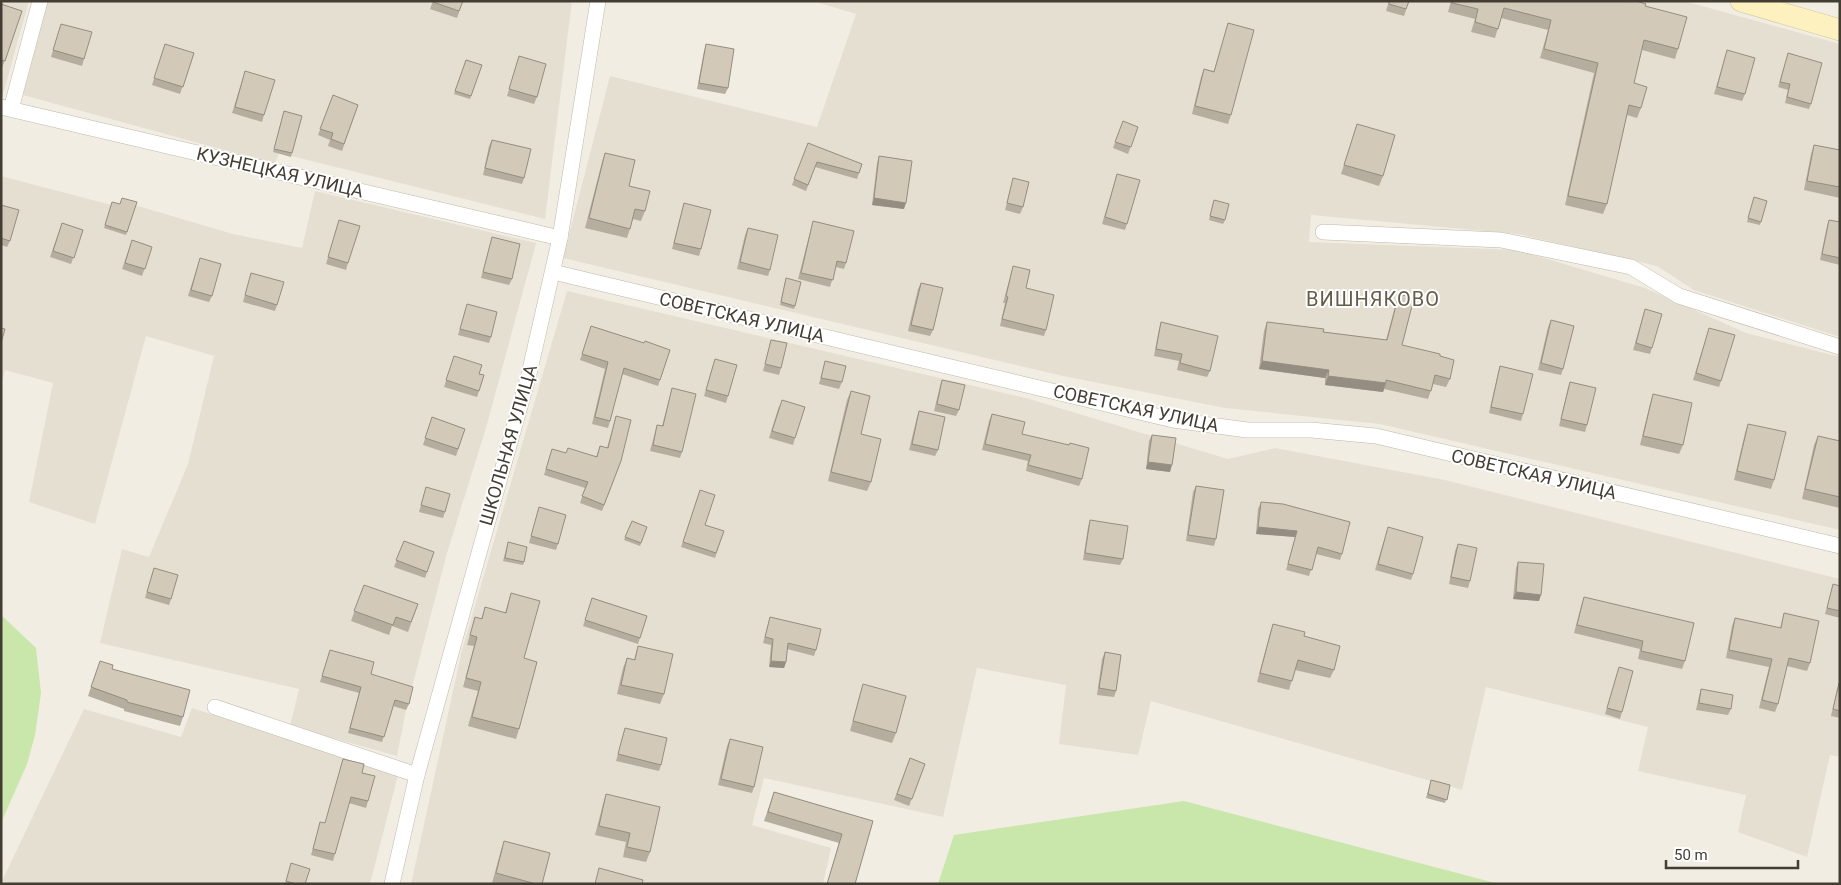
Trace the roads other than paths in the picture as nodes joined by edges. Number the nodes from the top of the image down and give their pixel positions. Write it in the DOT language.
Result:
graph roads {
  1 [pos="40,1"];
  2 [pos="598,1"];
  3 [pos="1741,1"];
  4 [pos="1840,30"];
  5 [pos="6,108"];
  6 [pos="1322,232"];
  7 [pos="560,238"];
  8 [pos="553,272"];
  9 [pos="1840,347"];
  10 [pos="1840,546"];
  11 [pos="215,707"];
  12 [pos="417,775"];
  13 [pos="392,884"];
  1 -- 5 [label="street"];
  2 -- 7 [label="street, ШКОЛЬНАЯ УЛИЦА"];
  3 -- 4 [label="street"];
  5 -- 7 [label="street, КУЗНЕЦКАЯ УЛИЦА"];
  6 -- 9 [label="street"];
  7 -- 8 [label="street, ШКОЛЬНАЯ УЛИЦА"];
  8 -- 10 [label="street, СОВЕТСКАЯ УЛИЦА"];
  8 -- 12 [label="street, ШКОЛЬНАЯ УЛИЦА"];
  11 -- 12 [label="street"];
  12 -- 13 [label="street, ШКОЛЬНАЯ УЛИЦА"];
}
